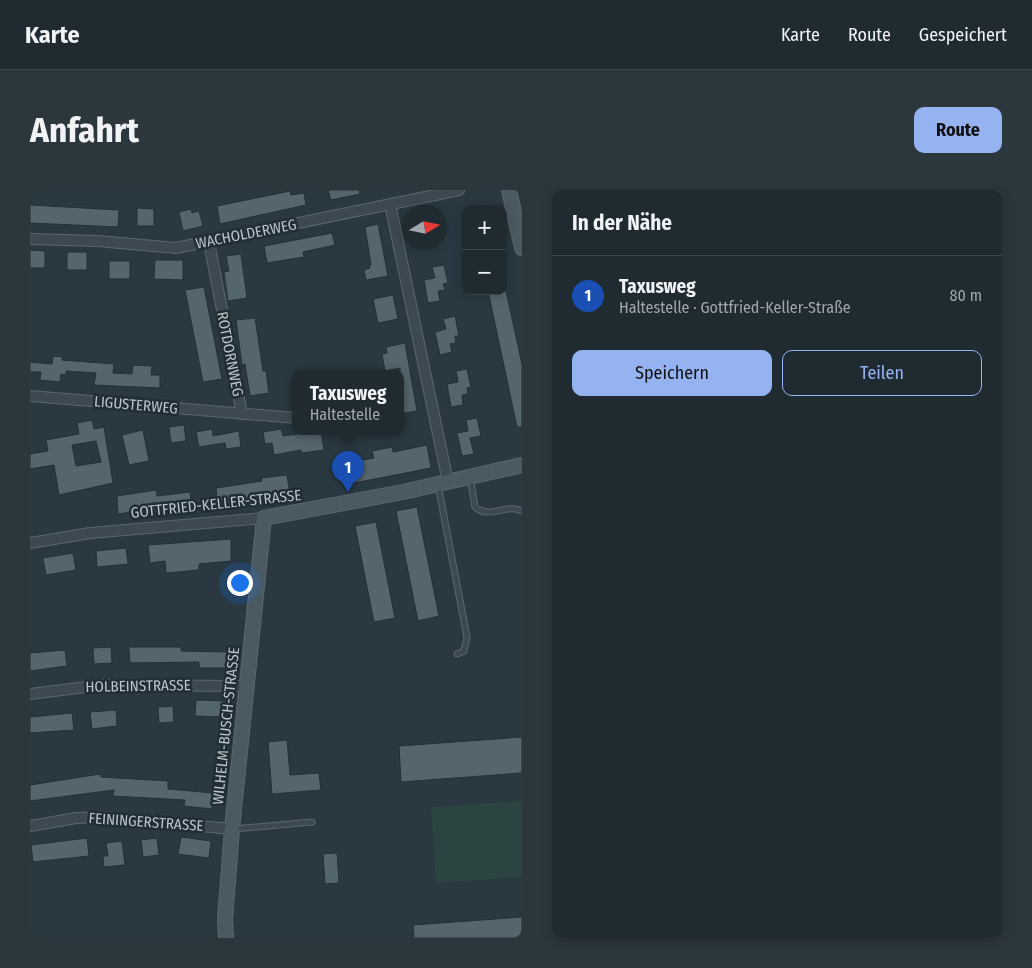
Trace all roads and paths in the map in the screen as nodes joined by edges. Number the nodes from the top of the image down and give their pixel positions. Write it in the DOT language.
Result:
graph roads {
  1 [pos="459,190"];
  2 [pos="509,190"];
  3 [pos="390,204"];
  4 [pos="30,239"];
  5 [pos="209,242"];
  6 [pos="522,248"];
  7 [pos="30,396"];
  8 [pos="242,414"];
  9 [pos="292,418"];
  10 [pos="522,465"];
  11 [pos="470,477"];
  12 [pos="443,483"];
  13 [pos="522,511"];
  14 [pos="264,518"];
  15 [pos="30,543"];
  16 [pos="457,654"];
  17 [pos="246,686"];
  18 [pos="30,694"];
  19 [pos="312,822"];
  20 [pos="30,826"];
  21 [pos="232,829"];
  22 [pos="226,938"];
  1 -- 3 [label="street, WACHOLDERWEG"];
  2 -- 6 [label="street"];
  3 -- 5 [label="street, WACHOLDERWEG"];
  3 -- 12 [label="street"];
  4 -- 5 [label="street, WACHOLDERWEG"];
  5 -- 8 [label="street, ROTDORNWEG"];
  7 -- 8 [label="street, LIGUSTERWEG"];
  8 -- 9 [label="street, ROTDORNWEG"];
  10 -- 11 [label="street, GOTTFRIED-KELLER-STRASSE"];
  11 -- 12 [label="street, GOTTFRIED-KELLER-STRASSE"];
  11 -- 13 [label="lane"];
  12 -- 14 [label="street, GOTTFRIED-KELLER-STRASSE"];
  12 -- 16 [label="lane"];
  14 -- 15 [label="street, GOTTFRIED-KELLER-STRASSE"];
  14 -- 17 [label="street, WILHELM-BUSCH-STRASSE"];
  17 -- 18 [label="street, HOLBEINSTRASSE"];
  17 -- 21 [label="street, WILHELM-BUSCH-STRASSE"];
  19 -- 21 [label="lane"];
  20 -- 21 [label="street, FEININGERSTRASSE"];
  21 -- 22 [label="street, WILHELM-BUSCH-STRASSE"];
}
